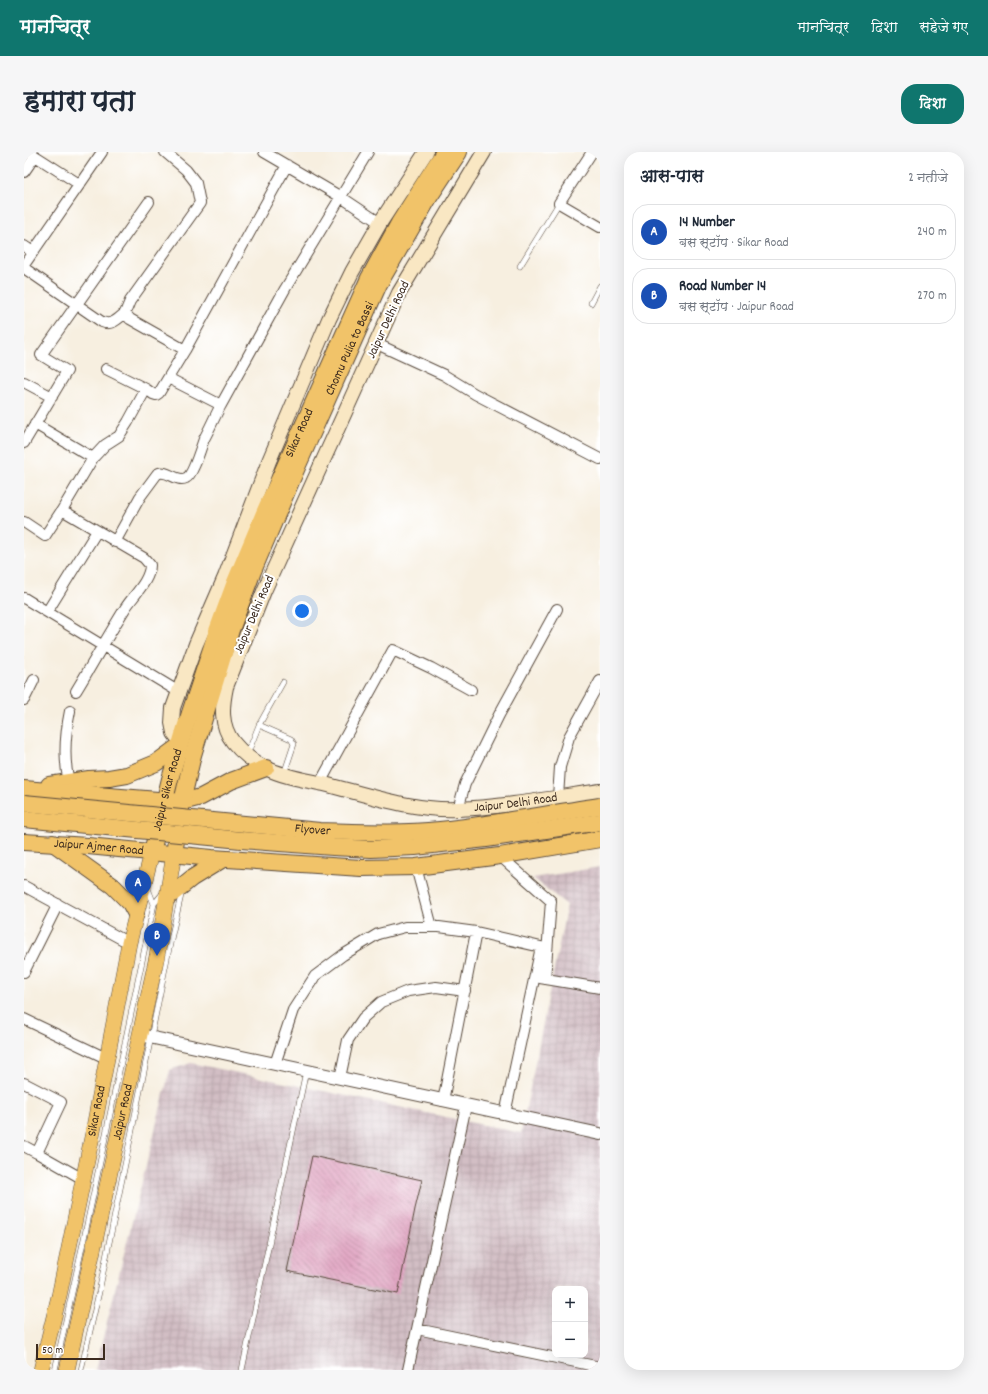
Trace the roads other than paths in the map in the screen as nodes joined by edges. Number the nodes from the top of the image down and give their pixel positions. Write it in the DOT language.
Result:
graph roads {
  1 [pos="102,152"];
  2 [pos="165,152"];
  3 [pos="265,152"];
  4 [pos="368,152"];
  5 [pos="426,152"];
  6 [pos="444,152"];
  7 [pos="458,152"];
  8 [pos="484,152"];
  9 [pos="592,152"];
  10 [pos="32,154"];
  11 [pos="287,166"];
  12 [pos="24,172"];
  13 [pos="79,184"];
  14 [pos="341,197"];
  15 [pos="149,202"];
  16 [pos="559,203"];
  17 [pos="380,223"];
  18 [pos="600,227"];
  19 [pos="24,246"];
  20 [pos="33,252"];
  21 [pos="24,265"];
  22 [pos="520,266"];
  23 [pos="24,268"];
  24 [pos="600,286"];
  25 [pos="591,303"];
  26 [pos="76,304"];
  27 [pos="124,313"];
  28 [pos="377,344"];
  29 [pos="185,350"];
  30 [pos="106,369"];
  31 [pos="168,378"];
  32 [pos="24,382"];
  33 [pos="146,389"];
  34 [pos="52,398"];
  35 [pos="221,405"];
  36 [pos="35,424"];
  37 [pos="24,442"];
  38 [pos="93,458"];
  39 [pos="600,459"];
  40 [pos="62,510"];
  41 [pos="24,522"];
  42 [pos="97,531"];
  43 [pos="115,542"];
  44 [pos="24,598"];
  45 [pos="557,609"];
  46 [pos="47,612"];
  47 [pos="103,646"];
  48 [pos="34,680"];
  49 [pos="600,681"];
  50 [pos="283,682"];
  51 [pos="471,690"];
  52 [pos="76,691"];
  53 [pos="178,692"];
  54 [pos="24,700"];
  55 [pos="70,711"];
  56 [pos="259,725"];
  57 [pos="182,739"];
  58 [pos="247,756"];
  59 [pos="266,768"];
  60 [pos="284,774"];
  61 [pos="69,782"];
  62 [pos="320,783"];
  63 [pos="24,789"];
  64 [pos="600,791"];
  65 [pos="558,797"];
  66 [pos="164,801"];
  67 [pos="182,802"];
  68 [pos="24,803"];
  69 [pos="600,806"];
  70 [pos="458,809"];
  71 [pos="24,819"];
  72 [pos="600,822"];
  73 [pos="600,839"];
  74 [pos="24,842"];
  75 [pos="52,843"];
  76 [pos="152,852"];
  77 [pos="174,854"];
  78 [pos="500,856"];
  79 [pos="223,859"];
  80 [pos="416,867"];
  81 [pos="144,879"];
  82 [pos="24,886"];
  83 [pos="169,893"];
  84 [pos="58,904"];
  85 [pos="136,914"];
  86 [pos="432,927"];
  87 [pos="476,932"];
  88 [pos="129,943"];
  89 [pos="24,972"];
  90 [pos="534,977"];
  91 [pos="545,979"];
  92 [pos="600,988"];
  93 [pos="465,991"];
  94 [pos="24,1019"];
  95 [pos="146,1036"];
  96 [pos="108,1059"];
  97 [pos="275,1064"];
  98 [pos="306,1071"];
  99 [pos="340,1078"];
  100 [pos="24,1083"];
  101 [pos="443,1101"];
  102 [pos="466,1106"];
  103 [pos="505,1114"];
  104 [pos="600,1134"];
  105 [pos="24,1146"];
  106 [pos="37,1153"];
  107 [pos="83,1179"];
  108 [pos="417,1329"];
  109 [pos="600,1367"];
  110 [pos="41,1370"];
  111 [pos="55,1370"];
  112 [pos="67,1370"];
  113 [pos="81,1370"];
  114 [pos="242,1370"];
  115 [pos="408,1370"];
  1 -- 13 [label="street"];
  2 -- 27 [label="street"];
  3 -- 11 [label="street"];
  4 -- 14 [label="street"];
  5 -- 17 [label="main road"];
  6 -- 57 [label="highway, Sikar Road"];
  7 -- 67 [label="highway, Chomu Pulia to Bassi"];
  8 -- 28 [label="main road, Jaipur Delhi Road"];
  9 -- 16 [label="street"];
  10 -- 12 [label="street"];
  10 -- 13 [label="street"];
  11 -- 14 [label="street"];
  11 -- 29 [label="street"];
  13 -- 20 [label="street"];
  14 -- 17 [label="street"];
  14 -- 35 [label="street"];
  15 -- 26 [label="street"];
  16 -- 18 [label="street"];
  16 -- 22 [label="lane"];
  17 -- 53 [label="main road"];
  19 -- 20 [label="street"];
  20 -- 21 [label="street"];
  23 -- 26 [label="street"];
  24 -- 25 [label="lane"];
  26 -- 27 [label="street"];
  26 -- 34 [label="street"];
  27 -- 29 [label="street"];
  28 -- 39 [label="street"];
  28 -- 58 [label="main road, Jaipur Delhi Road"];
  29 -- 31 [label="street"];
  30 -- 33 [label="street"];
  31 -- 33 [label="street"];
  31 -- 35 [label="street"];
  32 -- 34 [label="street"];
  33 -- 38 [label="street"];
  34 -- 36 [label="street"];
  35 -- 43 [label="street"];
  36 -- 37 [label="street"];
  36 -- 38 [label="street"];
  38 -- 40 [label="street"];
  40 -- 41 [label="street"];
  40 -- 42 [label="street"];
  42 -- 43 [label="street"];
  42 -- 46 [label="street"];
  43 -- 47 [label="street"];
  44 -- 46 [label="street"];
  45 -- 70 [label="street"];
  46 -- 47 [label="street"];
  47 -- 52 [label="street"];
  47 -- 53 [label="street"];
  48 -- 54 [label="street"];
  49 -- 65 [label="street"];
  50 -- 56 [label="lane"];
  51 -- 62 [label="street"];
  53 -- 57 [label="main road"];
  55 -- 61 [label="street"];
  56 -- 58 [label="lane"];
  56 -- 60 [label="lane"];
  57 -- 61 [label="highway"];
  57 -- 66 [label="highway, Jaipur Sikar Road"];
  58 -- 59 [label="main road, Jaipur Delhi Road"];
  59 -- 60 [label="main road, Jaipur Delhi Road"];
  59 -- 67 [label="highway"];
  60 -- 62 [label="main road, Jaipur Delhi Road"];
  61 -- 63 [label="highway"];
  62 -- 70 [label="main road, Jaipur Delhi Road"];
  63 -- 66 [label="highway"];
  64 -- 65 [label="main road, Jaipur Delhi Road"];
  65 -- 70 [label="main road, Jaipur Delhi Road"];
  66 -- 67 [label="highway"];
  66 -- 76 [label="highway, Jaipur Sikar Road"];
  67 -- 77 [label="highway, Chomu Pulia to Bassi"];
  68 -- 69 [label="highway, Flyover, bridge"];
  71 -- 72 [label="highway, Flyover, bridge"];
  73 -- 78 [label="highway, Jaipur Ajmer Road"];
  74 -- 75 [label="highway, Jaipur Ajmer Road"];
  75 -- 76 [label="highway, Jaipur Ajmer Road"];
  75 -- 85 [label="highway"];
  76 -- 77 [label="highway, Jaipur Ajmer Road"];
  76 -- 81 [label="main road, Sikar Road"];
  77 -- 79 [label="highway, Jaipur Ajmer Road"];
  77 -- 83 [label="main road, Jaipur Road"];
  78 -- 80 [label="highway, Jaipur Ajmer Road"];
  78 -- 91 [label="street"];
  79 -- 80 [label="highway, Jaipur Ajmer Road"];
  79 -- 83 [label="highway"];
  80 -- 86 [label="street"];
  81 -- 83 [label="lane"];
  81 -- 85 [label="main road, Sikar Road"];
  82 -- 84 [label="street"];
  83 -- 95 [label="main road, Jaipur Road"];
  83 -- 95 [label="lane"];
  83 -- 111 [label="lane"];
  84 -- 88 [label="street"];
  84 -- 89 [label="street"];
  85 -- 88 [label="main road, Sikar Road"];
  86 -- 87 [label="street"];
  86 -- 97 [label="street"];
  87 -- 90 [label="street"];
  87 -- 93 [label="street"];
  88 -- 96 [label="main road, Sikar Road"];
  90 -- 91 [label="street"];
  90 -- 103 [label="street"];
  91 -- 92 [label="street"];
  93 -- 99 [label="street"];
  93 -- 101 [label="street"];
  94 -- 96 [label="street"];
  95 -- 97 [label="street"];
  95 -- 112 [label="main road, Jaipur Road"];
  95 -- 113 [label="lane"];
  96 -- 107 [label="main road, Sikar Road"];
  97 -- 98 [label="street"];
  98 -- 99 [label="street"];
  98 -- 114 [label="lane"];
  99 -- 101 [label="street"];
  100 -- 106 [label="street"];
  101 -- 102 [label="street"];
  102 -- 103 [label="street"];
  102 -- 108 [label="street"];
  103 -- 104 [label="street"];
  105 -- 106 [label="street"];
  106 -- 107 [label="street"];
  107 -- 110 [label="main road, Sikar Road"];
  108 -- 109 [label="street"];
  108 -- 115 [label="street"];
}
